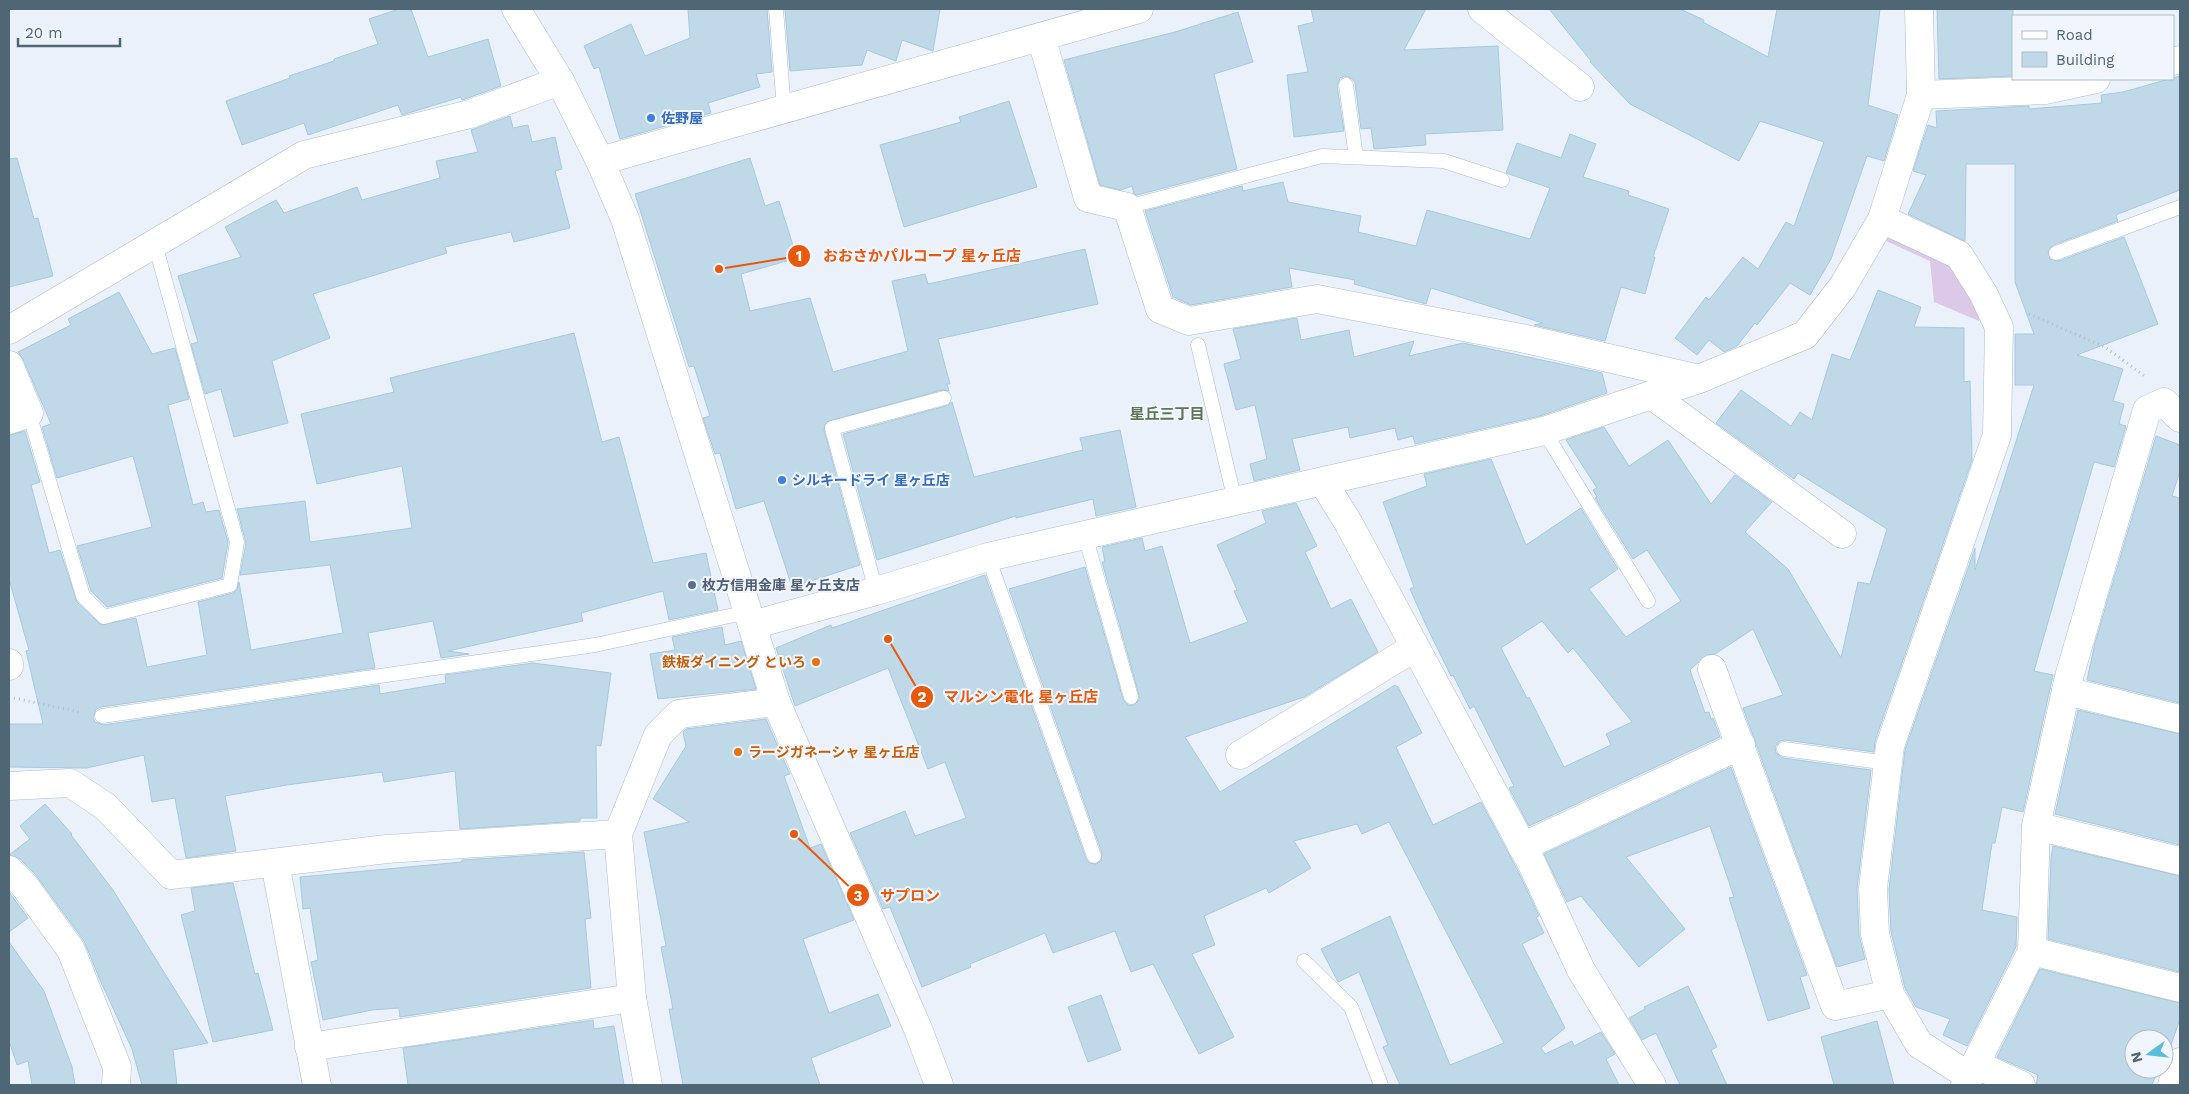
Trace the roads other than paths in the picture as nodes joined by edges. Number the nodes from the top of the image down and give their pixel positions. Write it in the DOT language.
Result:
graph roads {
  1 [pos="516,9"];
  2 [pos="776,9"];
  3 [pos="1139,9"];
  4 [pos="1482,9"];
  5 [pos="1919,9"];
  6 [pos="1042,37"];
  7 [pos="2091,80"];
  8 [pos="560,81"];
  9 [pos="1346,85"];
  10 [pos="1580,87"];
  11 [pos="1921,95"];
  12 [pos="784,109"];
  13 [pos="1356,157"];
  14 [pos="600,161"];
  15 [pos="1502,180"];
  16 [pos="1127,208"];
  17 [pos="2180,208"];
  18 [pos="1882,218"];
  19 [pos="155,244"];
  20 [pos="2056,253"];
  21 [pos="9,330"];
  22 [pos="1198,345"];
  23 [pos="9,364"];
  24 [pos="1698,379"];
  25 [pos="1653,396"];
  26 [pos="944,398"];
  27 [pos="2172,410"];
  28 [pos="19,416"];
  29 [pos="1544,430"];
  30 [pos="1323,482"];
  31 [pos="1235,501"];
  32 [pos="1842,534"];
  33 [pos="1085,535"];
  34 [pos="988,557"];
  35 [pos="876,591"];
  36 [pos="1648,601"];
  37 [pos="750,618"];
  38 [pos="1415,647"];
  39 [pos="1712,669"];
  40 [pos="2066,691"];
  41 [pos="1131,697"];
  42 [pos="776,702"];
  43 [pos="102,716"];
  44 [pos="2180,719"];
  45 [pos="1742,745"];
  46 [pos="1784,749"];
  47 [pos="1240,755"];
  48 [pos="1888,764"];
  49 [pos="9,786"];
  50 [pos="2036,826"];
  51 [pos="618,834"];
  52 [pos="1522,848"];
  53 [pos="1094,856"];
  54 [pos="2180,861"];
  55 [pos="275,863"];
  56 [pos="9,870"];
  57 [pos="2032,951"];
  58 [pos="1304,961"];
  59 [pos="2180,988"];
  60 [pos="1890,994"];
  61 [pos="632,998"];
  62 [pos="309,1047"];
  63 [pos="2180,1062"];
  64 [pos="1970,1075"];
  65 [pos="116,1085"];
  66 [pos="317,1085"];
  67 [pos="648,1085"];
  68 [pos="939,1085"];
  69 [pos="1381,1085"];
  70 [pos="1652,1085"];
  71 [pos="2021,1085"];
  72 [pos="2172,1085"];
  1 -- 8 [label="street"];
  2 -- 12 [label="lane"];
  3 -- 6 [label="street"];
  4 -- 10 [label="street"];
  5 -- 11 [label="street"];
  6 -- 12 [label="street"];
  6 -- 16 [label="street"];
  7 -- 11 [label="street"];
  8 -- 14 [label="street"];
  8 -- 19 [label="street"];
  9 -- 13 [label="lane"];
  11 -- 18 [label="street"];
  12 -- 14 [label="street"];
  13 -- 15 [label="lane"];
  13 -- 16 [label="lane"];
  14 -- 37 [label="street"];
  16 -- 24 [label="street"];
  17 -- 20 [label="lane"];
  18 -- 24 [label="street"];
  18 -- 48 [label="street"];
  19 -- 21 [label="street"];
  19 -- 28 [label="lane"];
  22 -- 31 [label="lane"];
  23 -- 28 [label="street"];
  24 -- 25 [label="street"];
  25 -- 29 [label="street"];
  25 -- 32 [label="street"];
  26 -- 35 [label="lane"];
  27 -- 40 [label="street"];
  29 -- 30 [label="street"];
  29 -- 36 [label="lane"];
  30 -- 31 [label="street"];
  30 -- 38 [label="street"];
  31 -- 33 [label="street"];
  33 -- 34 [label="street"];
  33 -- 41 [label="lane"];
  34 -- 35 [label="street"];
  34 -- 53 [label="lane"];
  35 -- 37 [label="street"];
  37 -- 42 [label="street"];
  37 -- 43 [label="lane"];
  38 -- 47 [label="street"];
  38 -- 52 [label="street"];
  39 -- 45 [label="street"];
  40 -- 44 [label="street"];
  40 -- 50 [label="street"];
  42 -- 51 [label="street"];
  42 -- 68 [label="street"];
  45 -- 52 [label="street"];
  45 -- 60 [label="street"];
  46 -- 48 [label="lane"];
  48 -- 60 [label="street"];
  49 -- 55 [label="street"];
  50 -- 54 [label="street"];
  50 -- 57 [label="street"];
  51 -- 55 [label="street"];
  51 -- 61 [label="street"];
  52 -- 70 [label="street"];
  55 -- 62 [label="street"];
  56 -- 65 [label="street"];
  57 -- 59 [label="street"];
  57 -- 64 [label="street"];
  58 -- 69 [label="lane"];
  60 -- 64 [label="street"];
  61 -- 62 [label="street"];
  61 -- 67 [label="street"];
  62 -- 66 [label="street"];
  63 -- 72 [label="street"];
  64 -- 71 [label="street"];
}
